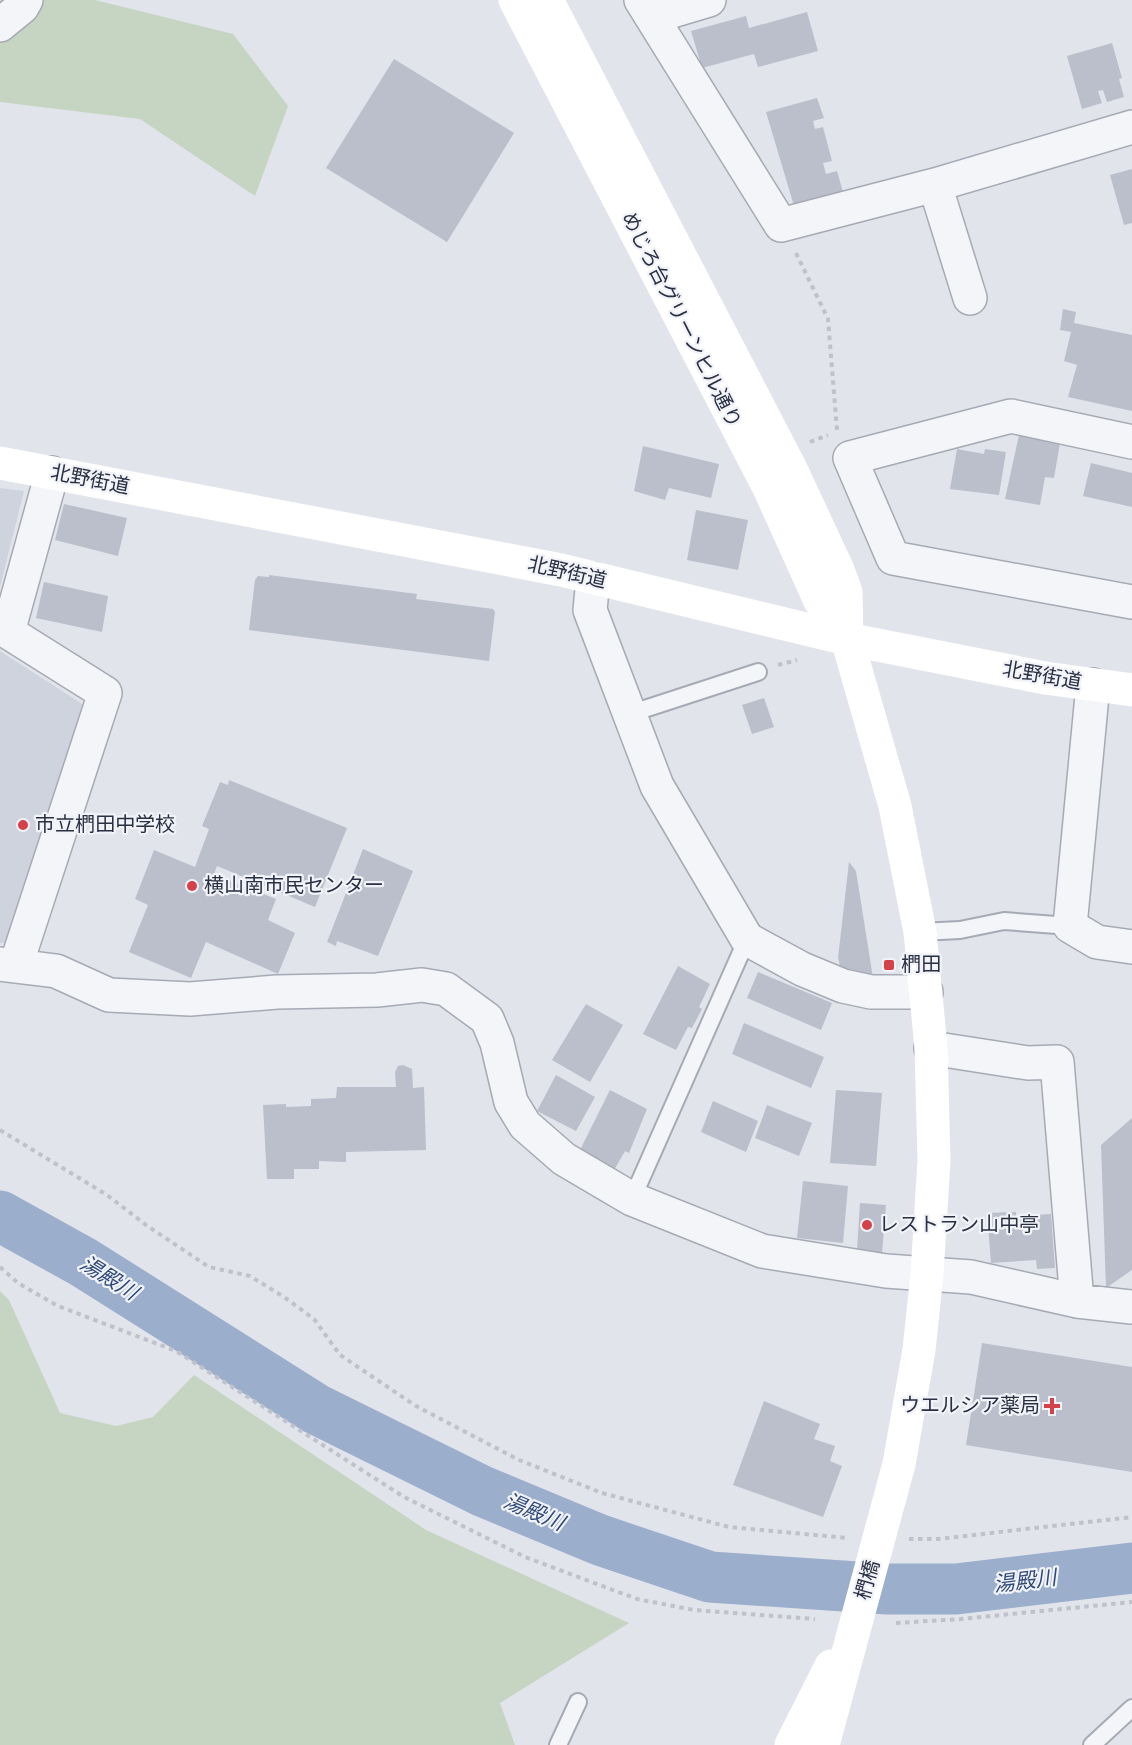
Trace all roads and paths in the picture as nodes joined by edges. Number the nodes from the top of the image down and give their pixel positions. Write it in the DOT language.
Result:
graph roads {
  1 [pos="26,0"];
  2 [pos="515,0"];
  3 [pos="547,0"];
  4 [pos="709,0"];
  5 [pos="646,8"];
  6 [pos="0,25"];
  7 [pos="1132,127"];
  8 [pos="935,185"];
  9 [pos="781,225"];
  10 [pos="970,298"];
  11 [pos="1132,442"];
  12 [pos="807,444"];
  13 [pos="0,463"];
  14 [pos="52,473"];
  15 [pos="593,579"];
  16 [pos="1132,602"];
  17 [pos="847,639"];
  18 [pos="758,672"];
  19 [pos="1093,685"];
  20 [pos="1132,690"];
  21 [pos="629,714"];
  22 [pos="1070,926"];
  23 [pos="920,932"];
  24 [pos="747,939"];
  25 [pos="1132,947"];
  26 [pos="8,964"];
  27 [pos="926,992"];
  28 [pos="931,1048"];
  29 [pos="0,1130"];
  30 [pos="632,1199"];
  31 [pos="0,1267"];
  32 [pos="927,1274"];
  33 [pos="1077,1301"];
  34 [pos="1132,1307"];
  35 [pos="1132,1517"];
  36 [pos="879,1542"];
  37 [pos="1132,1602"];
  38 [pos="858,1614"];
  39 [pos="816,1619"];
  40 [pos="896,1623"];
  41 [pos="578,1702"];
  42 [pos="1132,1708"];
  43 [pos="558,1745"];
  44 [pos="791,1745"];
  45 [pos="823,1745"];
  46 [pos="1092,1745"];
  1 -- 6 [label="street"];
  2 -- 17 [label="street, めじろ台グリーンヒル通り"];
  3 -- 17 [label="street, めじろ台グリーンヒル通り"];
  4 -- 5 [label="street"];
  5 -- 9 [label="street"];
  7 -- 8 [label="street"];
  8 -- 9 [label="street"];
  8 -- 10 [label="street"];
  9 -- 12 [label="path"];
  11 -- 16 [label="street"];
  13 -- 14 [label="street, 北野街道"];
  14 -- 15 [label="street, 北野街道"];
  14 -- 26 [label="street"];
  15 -- 17 [label="street, 北野街道"];
  15 -- 21 [label="street"];
  17 -- 19 [label="street, 北野街道"];
  17 -- 23 [label="street, めじろ台グリーンヒル通り"];
  18 -- 21 [label="lane"];
  19 -- 20 [label="street, 北野街道"];
  19 -- 22 [label="street"];
  21 -- 24 [label="street"];
  22 -- 23 [label="lane"];
  22 -- 25 [label="street"];
  23 -- 27 [label="street, めじろ台グリーンヒル通り"];
  24 -- 27 [label="street"];
  24 -- 30 [label="lane"];
  26 -- 30 [label="street"];
  27 -- 28 [label="street, めじろ台グリーンヒル通り"];
  28 -- 32 [label="street, めじろ台グリーンヒル通り"];
  28 -- 33 [label="street"];
  29 -- 36 [label="path"];
  30 -- 32 [label="street"];
  31 -- 39 [label="path"];
  32 -- 33 [label="street"];
  32 -- 36 [label="street, めじろ台グリーンヒル通り"];
  33 -- 34 [label="street"];
  35 -- 36 [label="path"];
  36 -- 38 [label="street, 椚橋"];
  37 -- 40 [label="path"];
  38 -- 44 [label="street"];
  38 -- 45 [label="street"];
  41 -- 43 [label="lane"];
  42 -- 46 [label="lane"];
}
